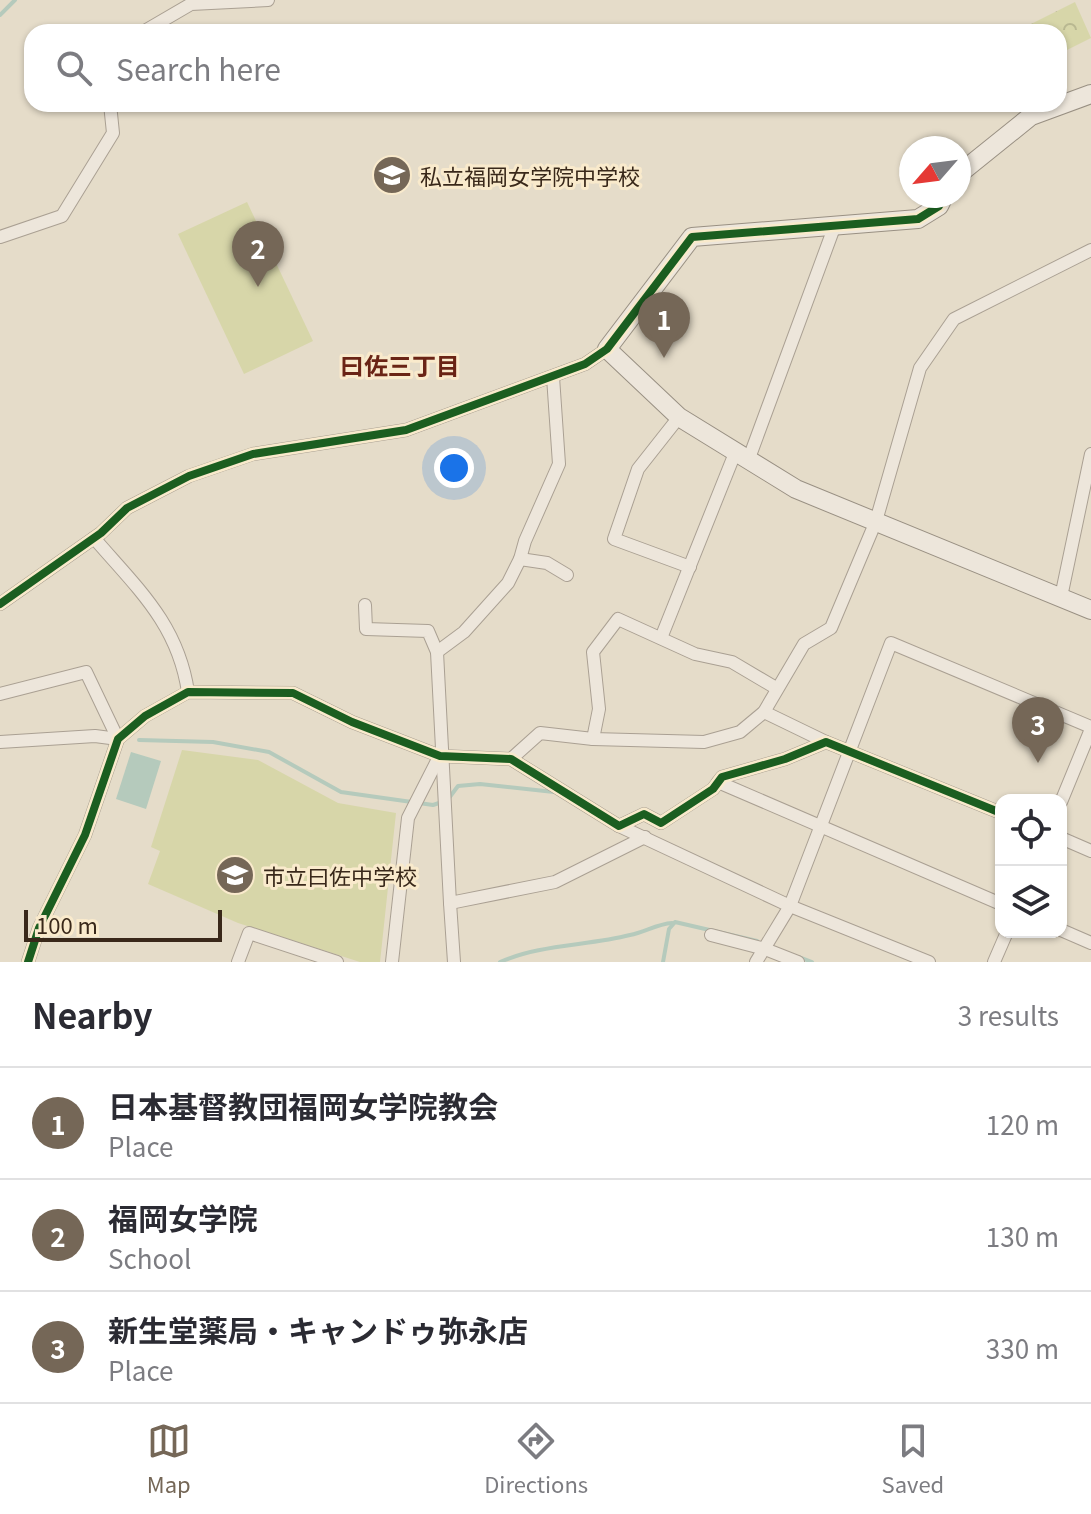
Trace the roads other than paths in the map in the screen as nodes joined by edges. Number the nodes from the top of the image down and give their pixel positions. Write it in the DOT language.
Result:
graph roads {
  1 [pos="268,0"];
  2 [pos="157,24"];
  3 [pos="1091,94"];
  4 [pos="1067,103"];
  5 [pos="111,112"];
  6 [pos="1042,112"];
  7 [pos="971,164"];
  8 [pos="936,208"];
  9 [pos="835,225"];
  10 [pos="0,237"];
  11 [pos="1091,250"];
  12 [pos="607,349"];
  13 [pos="553,377"];
  14 [pos="679,417"];
  15 [pos="1091,454"];
  16 [pos="742,457"];
  17 [pos="876,521"];
  18 [pos="94,538"];
  19 [pos="520,559"];
  20 [pos="690,567"];
  21 [pos="567,575"];
  22 [pos="1061,597"];
  23 [pos="0,604"];
  24 [pos="365,605"];
  25 [pos="1091,610"];
  26 [pos="661,638"];
  27 [pos="437,652"];
  28 [pos="776,688"];
  29 [pos="188,692"];
  30 [pos="0,694"];
  31 [pos="764,712"];
  32 [pos="1091,728"];
  33 [pos="118,739"];
  34 [pos="593,739"];
  35 [pos="0,742"];
  36 [pos="826,742"];
  37 [pos="849,748"];
  38 [pos="440,756"];
  39 [pos="511,759"];
  40 [pos="718,782"];
  41 [pos="1064,794"];
  42 [pos="995,810"];
  43 [pos="619,826"];
  44 [pos="821,826"];
  45 [pos="645,837"];
  46 [pos="1067,841"];
  47 [pos="1091,851"];
  48 [pos="995,901"];
  49 [pos="450,903"];
  50 [pos="790,906"];
  51 [pos="1067,933"];
  52 [pos="711,935"];
  53 [pos="1004,938"];
  54 [pos="1091,943"];
  55 [pos="768,944"];
  56 [pos="28,962"];
  57 [pos="238,962"];
  58 [pos="337,962"];
  59 [pos="392,962"];
  60 [pos="454,962"];
  61 [pos="756,962"];
  62 [pos="798,962"];
  63 [pos="929,962"];
  64 [pos="994,962"];
  1 -- 2 [label="street"];
  3 -- 4 [label="street"];
  5 -- 10 [label="street"];
  6 -- 7 [label="street"];
  8 -- 9 [label="street"];
  9 -- 12 [label="street"];
  9 -- 16 [label="street"];
  11 -- 17 [label="street"];
  12 -- 13 [label="street"];
  12 -- 14 [label="street"];
  13 -- 18 [label="street"];
  13 -- 19 [label="street"];
  14 -- 16 [label="street"];
  14 -- 20 [label="street"];
  15 -- 22 [label="street"];
  16 -- 17 [label="street"];
  16 -- 20 [label="street"];
  17 -- 22 [label="street"];
  17 -- 28 [label="street"];
  18 -- 23 [label="street"];
  18 -- 29 [label="street"];
  19 -- 21 [label="street"];
  19 -- 27 [label="street"];
  20 -- 26 [label="street"];
  22 -- 25 [label="street"];
  24 -- 27 [label="street"];
  26 -- 28 [label="street"];
  26 -- 34 [label="street"];
  27 -- 38 [label="street"];
  28 -- 31 [label="street"];
  29 -- 33 [label="street"];
  29 -- 38 [label="street"];
  30 -- 33 [label="street"];
  31 -- 34 [label="street"];
  31 -- 36 [label="street"];
  32 -- 37 [label="street"];
  32 -- 41 [label="street"];
  33 -- 35 [label="street"];
  33 -- 56 [label="street"];
  34 -- 39 [label="street"];
  36 -- 37 [label="street"];
  36 -- 40 [label="street"];
  37 -- 42 [label="street"];
  37 -- 44 [label="street"];
  38 -- 39 [label="street"];
  38 -- 49 [label="street"];
  38 -- 59 [label="street"];
  39 -- 43 [label="street"];
  40 -- 43 [label="street"];
  40 -- 44 [label="street"];
  43 -- 45 [label="street"];
  44 -- 48 [label="street"];
  44 -- 50 [label="street"];
  45 -- 49 [label="street"];
  45 -- 50 [label="street"];
  46 -- 47 [label="street"];
  49 -- 60 [label="street"];
  50 -- 55 [label="street"];
  50 -- 63 [label="street"];
  51 -- 54 [label="street"];
  52 -- 55 [label="street"];
  53 -- 64 [label="street"];
  55 -- 61 [label="street"];
  55 -- 62 [label="street"];
  57 -- 58 [label="street"];
}
